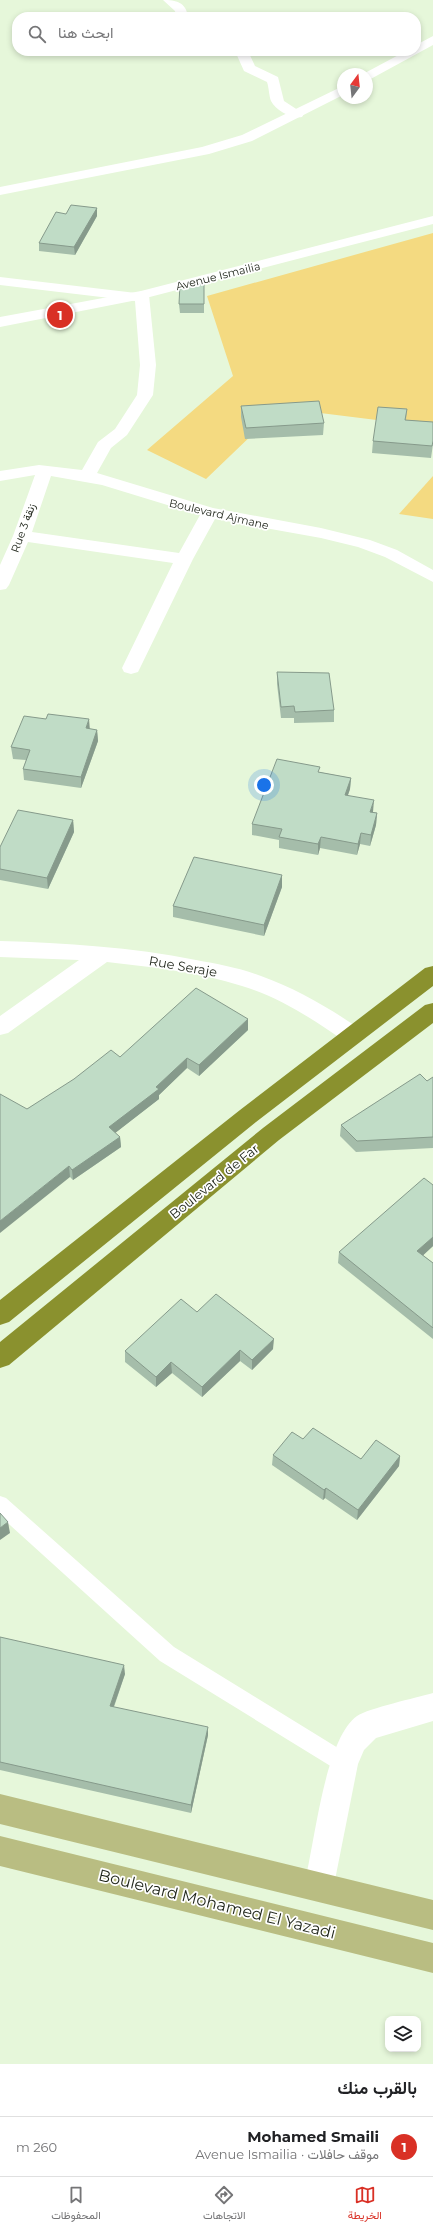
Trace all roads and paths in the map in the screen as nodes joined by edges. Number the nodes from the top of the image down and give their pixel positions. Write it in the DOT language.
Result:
graph roads {
  1 [pos="169,0"];
  2 [pos="181,12"];
  3 [pos="433,40"];
  4 [pos="421,47"];
  5 [pos="245,56"];
  6 [pos="406,56"];
  7 [pos="373,74"];
  8 [pos="337,93"];
  9 [pos="297,114"];
  10 [pos="0,192"];
  11 [pos="433,220"];
  12 [pos="0,281"];
  13 [pos="138,296"];
  14 [pos="0,322"];
  15 [pos="45,470"];
  16 [pos="3,472"];
  17 [pos="88,476"];
  18 [pos="210,513"];
  19 [pos="22,536"];
  20 [pos="184,559"];
  21 [pos="433,577"];
  22 [pos="0,585"];
  23 [pos="132,668"];
  24 [pos="0,949"];
  25 [pos="102,955"];
  26 [pos="433,974"];
  27 [pos="429,1016"];
  28 [pos="0,1027"];
  29 [pos="352,1035"];
  30 [pos="0,1314"];
  31 [pos="0,1357"];
  32 [pos="0,1504"];
  33 [pos="433,1707"];
  34 [pos="344,1763"];
  35 [pos="0,1809"];
  36 [pos="0,1851"];
  37 [pos="319,1885"];
  38 [pos="433,1915"];
  39 [pos="433,1958"];
  1 -- 2 [label="street"];
  3 -- 4 [label="street"];
  5 -- 9 [label="street"];
  6 -- 7 [label="street"];
  8 -- 9 [label="street"];
  9 -- 10 [label="street"];
  11 -- 13 [label="street, Avenue Ismailia"];
  12 -- 13 [label="street"];
  13 -- 14 [label="street, Avenue Ismailia"];
  13 -- 17 [label="street"];
  15 -- 16 [label="street, Boulevard Ajmane"];
  15 -- 17 [label="street, Boulevard Ajmane"];
  15 -- 19 [label="street, Rue 3 زنقة"];
  17 -- 18 [label="street, Boulevard Ajmane"];
  18 -- 20 [label="street"];
  18 -- 21 [label="street, Boulevard Ajmane"];
  19 -- 20 [label="street"];
  19 -- 22 [label="street, Rue 3 زنقة"];
  20 -- 23 [label="street"];
  24 -- 25 [label="street, Rue Seraje"];
  25 -- 28 [label="street"];
  25 -- 29 [label="street, Rue Seraje"];
  26 -- 29 [label="highway"];
  27 -- 31 [label="highway, Boulevard de Far"];
  29 -- 30 [label="highway"];
  32 -- 34 [label="lane"];
  33 -- 34 [label="street"];
  34 -- 37 [label="street"];
  35 -- 37 [label="main road"];
  36 -- 39 [label="main road, Boulevard Mohamed El Yazadi"];
  37 -- 38 [label="main road"];
}
